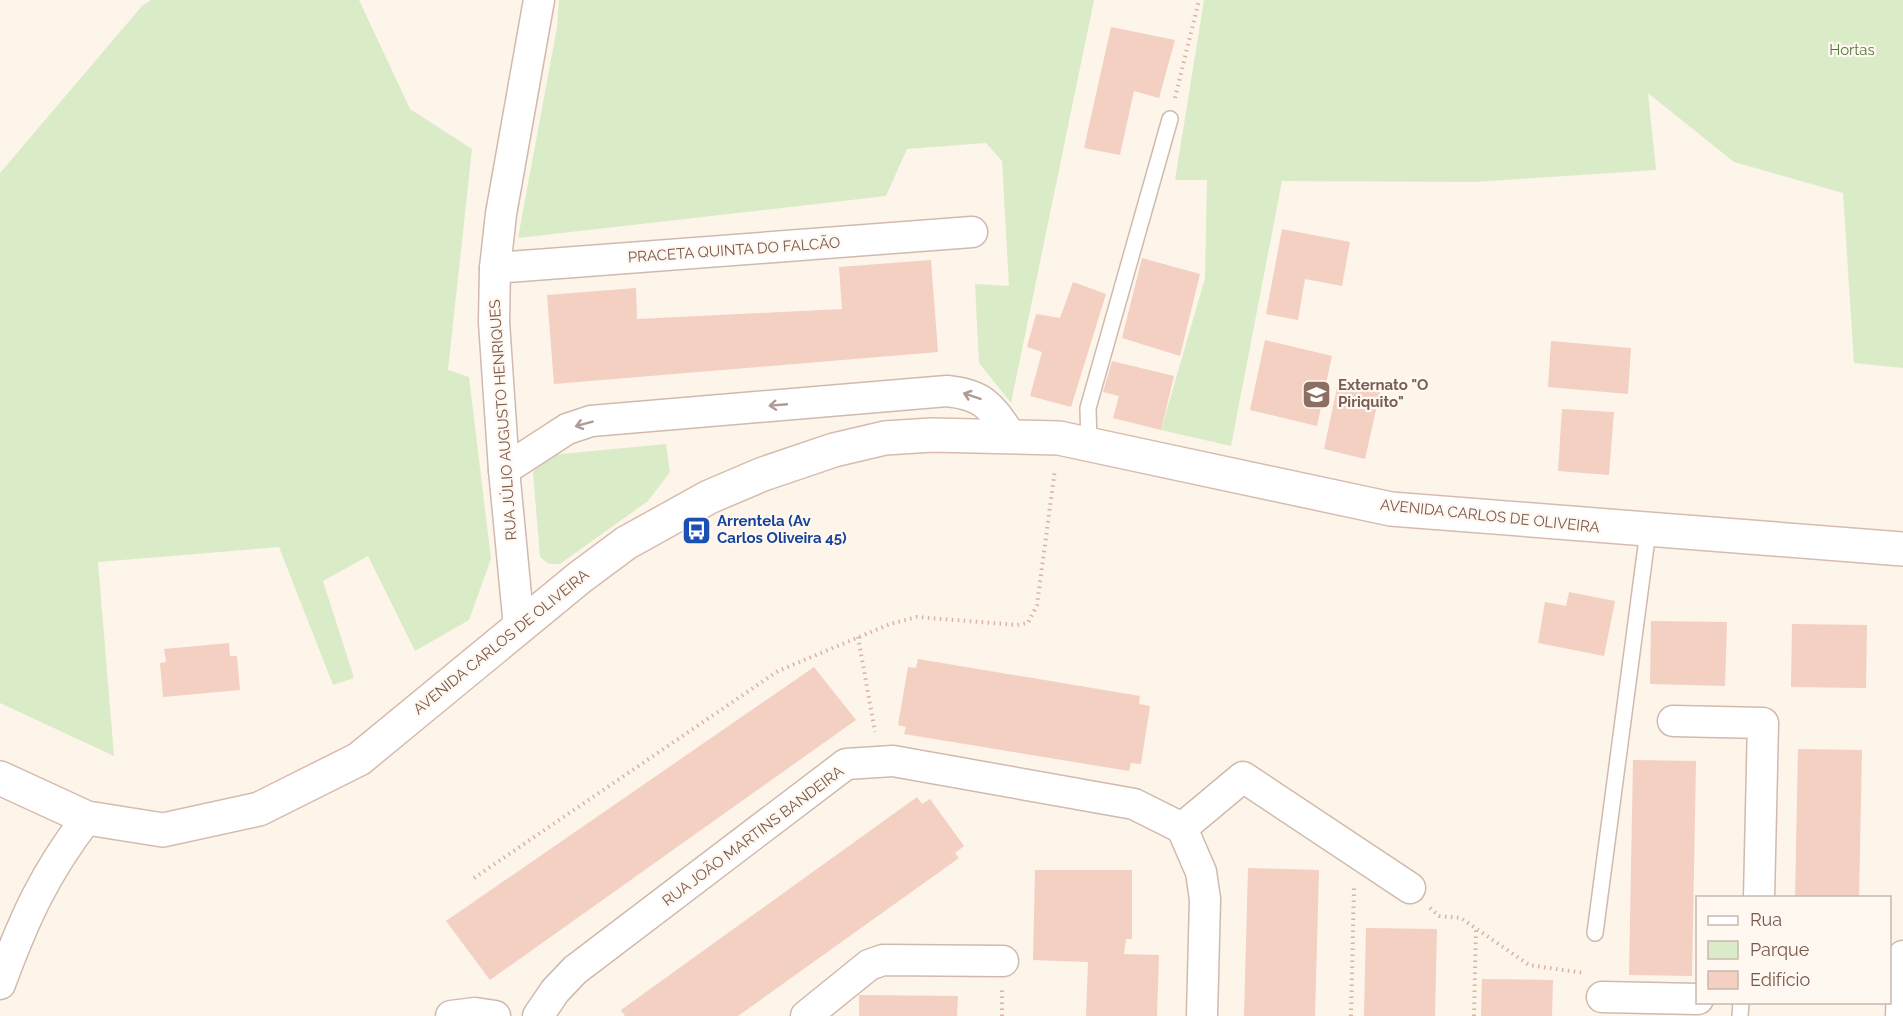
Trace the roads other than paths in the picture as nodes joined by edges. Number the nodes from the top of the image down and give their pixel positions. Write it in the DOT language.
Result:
graph roads {
  1 [pos="539,0"];
  2 [pos="1170,119"];
  3 [pos="972,232"];
  4 [pos="495,268"];
  5 [pos="1011,436"];
  6 [pos="1074,442"];
  7 [pos="504,470"];
  8 [pos="1648,531"];
  9 [pos="1903,549"];
  10 [pos="519,627"];
  11 [pos="1673,721"];
  12 [pos="0,778"];
  13 [pos="87,818"];
  14 [pos="1182,828"];
  15 [pos="1410,888"];
  16 [pos="1759,896"];
  17 [pos="1595,933"];
  18 [pos="1903,956"];
  19 [pos="1003,961"];
  20 [pos="0,984"];
  21 [pos="1602,997"];
  22 [pos="1696,999"];
  23 [pos="1899,1005"];
  24 [pos="811,1014"];
  25 [pos="451,1016"];
  26 [pos="495,1016"];
  27 [pos="538,1016"];
  28 [pos="1202,1016"];
  1 -- 4 [label="street, RUA JÚLIO AUGUSTO HENRIQUES"];
  2 -- 6 [label="lane"];
  3 -- 4 [label="street, PRACETA QUINTA DO FALCÃO"];
  4 -- 7 [label="street, RUA JÚLIO AUGUSTO HENRIQUES"];
  5 -- 6 [label="main road, AVENIDA CARLOS DE OLIVEIRA"];
  5 -- 7 [label="street, one-way"];
  5 -- 10 [label="main road, AVENIDA CARLOS DE OLIVEIRA"];
  6 -- 8 [label="main road, AVENIDA CARLOS DE OLIVEIRA"];
  7 -- 10 [label="street, RUA JÚLIO AUGUSTO HENRIQUES"];
  8 -- 9 [label="main road, AVENIDA CARLOS DE OLIVEIRA"];
  8 -- 17 [label="lane"];
  10 -- 13 [label="main road, AVENIDA CARLOS DE OLIVEIRA"];
  11 -- 16 [label="street"];
  12 -- 13 [label="main road, AVENIDA CARLOS DE OLIVEIRA"];
  13 -- 20 [label="street"];
  14 -- 15 [label="street"];
  14 -- 27 [label="street, RUA JOÃO MARTINS BANDEIRA"];
  14 -- 28 [label="street"];
  18 -- 23 [label="street"];
  19 -- 24 [label="street"];
  21 -- 22 [label="street"];
  25 -- 26 [label="street"];
}
